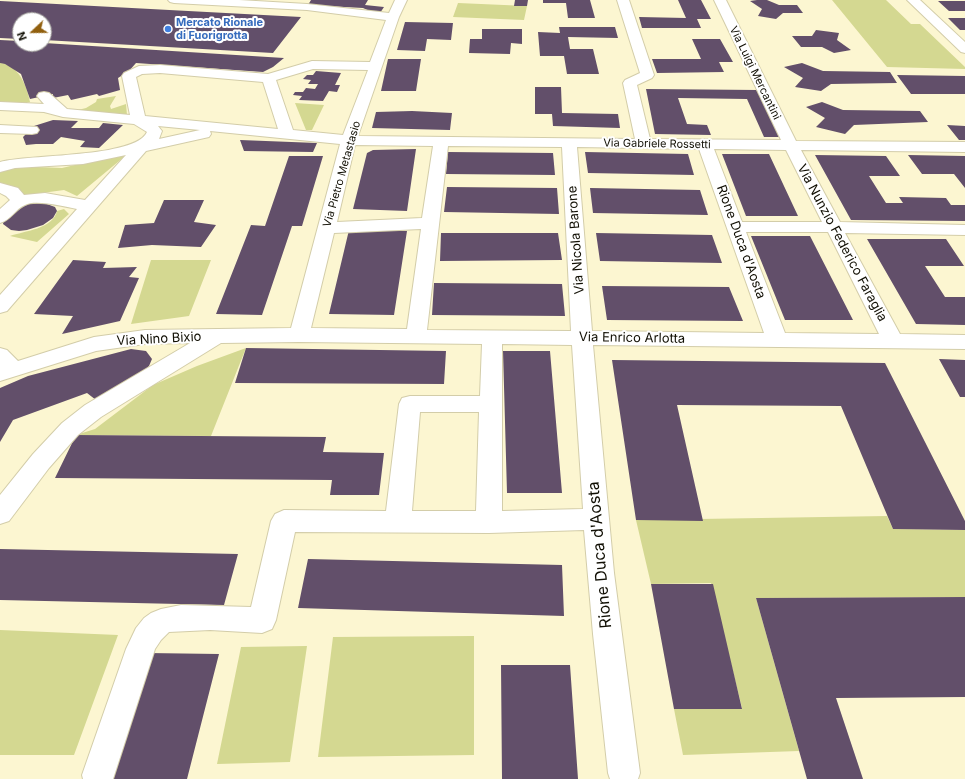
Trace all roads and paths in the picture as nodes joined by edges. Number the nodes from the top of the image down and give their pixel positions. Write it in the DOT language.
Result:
graph roads {
  1 [pos="174,0"];
  2 [pos="401,0"];
  3 [pos="623,0"];
  4 [pos="720,0"];
  5 [pos="913,0"];
  6 [pos="269,2"];
  7 [pos="393,17"];
  8 [pos="965,48"];
  9 [pos="376,66"];
  10 [pos="269,78"];
  11 [pos="44,96"];
  12 [pos="0,108"];
  13 [pos="0,112"];
  14 [pos="63,113"];
  15 [pos="0,118"];
  16 [pos="138,121"];
  17 [pos="0,129"];
  18 [pos="229,129"];
  19 [pos="32,130"];
  20 [pos="287,134"];
  21 [pos="349,140"];
  22 [pos="441,141"];
  23 [pos="569,143"];
  24 [pos="644,144"];
  25 [pos="705,144"];
  26 [pos="791,145"];
  27 [pos="142,146"];
  28 [pos="965,147"];
  29 [pos="0,167"];
  30 [pos="0,188"];
  31 [pos="20,200"];
  32 [pos="89,206"];
  33 [pos="0,218"];
  34 [pos="430,222"];
  35 [pos="737,227"];
  36 [pos="834,227"];
  37 [pos="327,228"];
  38 [pos="965,230"];
  39 [pos="0,307"];
  40 [pos="299,335"];
  41 [pos="416,336"];
  42 [pos="215,337"];
  43 [pos="492,337"];
  44 [pos="582,338"];
  45 [pos="777,340"];
  46 [pos="893,342"];
  47 [pos="965,342"];
  48 [pos="5,366"];
  49 [pos="491,404"];
  50 [pos="0,514"];
  51 [pos="597,519"];
  52 [pos="398,521"];
  53 [pos="489,522"];
  54 [pos="624,773"];
  55 [pos="98,775"];
  1 -- 6 [label="street"];
  2 -- 7 [label="street, Via Pietro Metastasio"];
  3 -- 24 [label="street"];
  4 -- 26 [label="street, Via Luigi Mercantini"];
  5 -- 8 [label="street"];
  6 -- 7 [label="street"];
  7 -- 9 [label="street, Via Pietro Metastasio"];
  9 -- 10 [label="street"];
  9 -- 21 [label="street, Via Pietro Metastasio"];
  10 -- 16 [label="street"];
  10 -- 20 [label="street"];
  11 -- 14 [label="street"];
  12 -- 13 [label="street"];
  12 -- 14 [label="street, Via Gabriele Rossetti"];
  14 -- 16 [label="street, Via Gabriele Rossetti"];
  15 -- 17 [label="street"];
  16 -- 18 [label="street, Via Gabriele Rossetti"];
  16 -- 27 [label="street"];
  17 -- 19 [label="street"];
  18 -- 20 [label="street, Via Gabriele Rossetti"];
  18 -- 27 [label="street"];
  20 -- 21 [label="street, Via Gabriele Rossetti"];
  21 -- 22 [label="street, Via Gabriele Rossetti"];
  21 -- 37 [label="street, Via Pietro Metastasio"];
  22 -- 23 [label="street, Via Gabriele Rossetti"];
  22 -- 34 [label="street"];
  23 -- 24 [label="street, Via Gabriele Rossetti"];
  23 -- 44 [label="street, Via Nicola Barone"];
  24 -- 25 [label="street, Via Gabriele Rossetti"];
  25 -- 26 [label="street, Via Gabriele Rossetti"];
  25 -- 35 [label="street, Rione Duca d'Aosta"];
  26 -- 28 [label="street, Via Gabriele Rossetti"];
  26 -- 36 [label="street, Via Nunzio Federico Faraglia"];
  27 -- 29 [label="street"];
  27 -- 32 [label="street"];
  30 -- 31 [label="street"];
  31 -- 32 [label="street"];
  31 -- 33 [label="street"];
  32 -- 39 [label="street"];
  34 -- 37 [label="street"];
  34 -- 41 [label="street"];
  35 -- 36 [label="street"];
  35 -- 45 [label="street, Rione Duca d'Aosta"];
  36 -- 38 [label="street"];
  36 -- 46 [label="street, Via Nunzio Federico Faraglia"];
  37 -- 40 [label="street, Via Pietro Metastasio"];
  40 -- 41 [label="street, Via Enrico Arlotta"];
  40 -- 42 [label="street, Via Nino Bixio"];
  41 -- 43 [label="street, Via Enrico Arlotta"];
  42 -- 48 [label="street, Via Nino Bixio"];
  42 -- 50 [label="street"];
  43 -- 44 [label="street, Via Enrico Arlotta"];
  43 -- 49 [label="street"];
  44 -- 45 [label="street, Via Enrico Arlotta"];
  44 -- 51 [label="street, Rione Duca d'Aosta"];
  45 -- 46 [label="street, Via Enrico Arlotta"];
  46 -- 47 [label="street, Via Enrico Arlotta"];
  49 -- 52 [label="street"];
  49 -- 53 [label="street"];
  51 -- 53 [label="street"];
  51 -- 54 [label="street, Rione Duca d'Aosta"];
  52 -- 53 [label="street"];
  52 -- 55 [label="street"];
}
